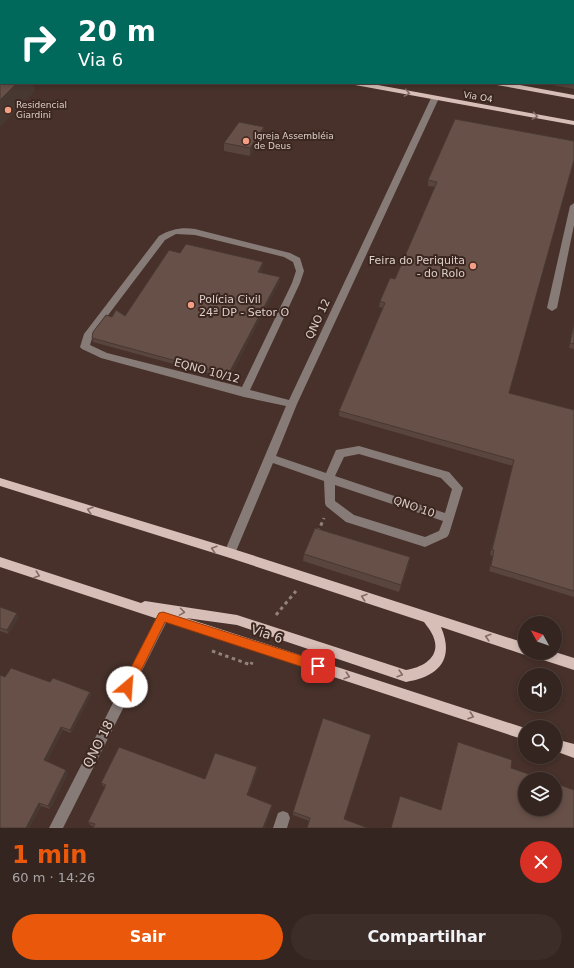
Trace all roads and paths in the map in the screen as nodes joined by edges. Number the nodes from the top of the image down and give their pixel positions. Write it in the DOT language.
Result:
graph roads {
  1 [pos="360,84"];
  2 [pos="502,84"];
  3 [pos="574,97"];
  4 [pos="435,98"];
  5 [pos="574,123"];
  6 [pos="574,206"];
  7 [pos="552,308"];
  8 [pos="244,393"];
  9 [pos="292,404"];
  10 [pos="269,458"];
  11 [pos="329,478"];
  12 [pos="0,482"];
  13 [pos="448,519"];
  14 [pos="230,554"];
  15 [pos="0,562"];
  16 [pos="116,601"];
  17 [pos="163,617"];
  18 [pos="428,618"];
  19 [pos="518,647"];
  20 [pos="561,660"];
  21 [pos="574,664"];
  22 [pos="518,732"];
  23 [pos="562,747"];
  24 [pos="574,751"];
  25 [pos="56,828"];
  1 -- 4 [label="main road, Via O4, one-way"];
  2 -- 3 [label="main road, Via O4"];
  4 -- 5 [label="main road, Via O4, one-way"];
  4 -- 9 [label="street, QNO 12"];
  6 -- 7 [label="street"];
  8 -- 8 [label="street, EQNO 10/12"];
  8 -- 9 [label="street"];
  9 -- 10 [label="street, QNO 12"];
  10 -- 11 [label="street, QNO 10"];
  10 -- 14 [label="street, QNO 12"];
  11 -- 13 [label="street, QNO 10"];
  11 -- 13 [label="street"];
  11 -- 13 [label="street, QNO 10"];
  14 -- 12 [label="main road, one-way"];
  18 -- 14 [label="main road, one-way"];
  15 -- 16 [label="main road, Via 6, one-way"];
  16 -- 17 [label="main road, Via 6"];
  16 -- 18 [label="main road, one-way"];
  17 -- 22 [label="main road, Via 6, one-way"];
  17 -- 25 [label="street, QNO 18"];
  19 -- 18 [label="main road, one-way"];
  20 -- 21 [label="main road"];
  23 -- 24 [label="main road"];
}
